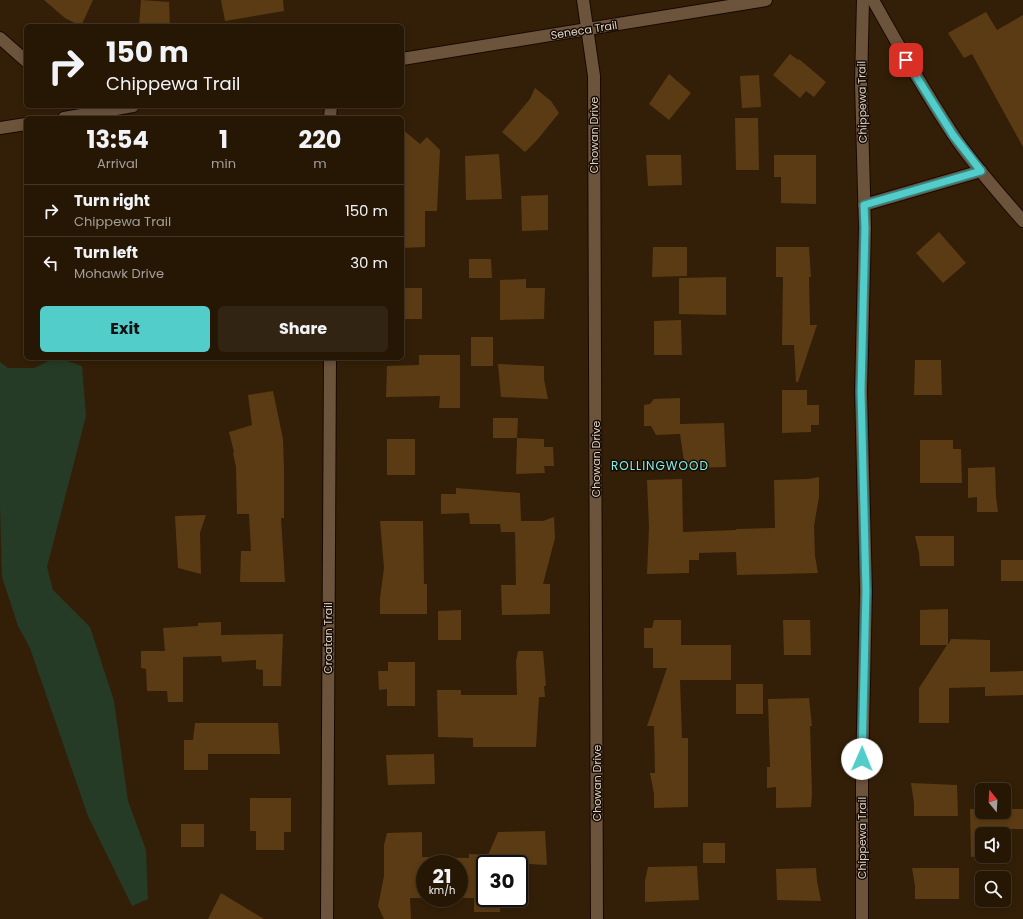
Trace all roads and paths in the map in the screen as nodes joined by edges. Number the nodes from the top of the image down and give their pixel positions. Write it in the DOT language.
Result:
graph roads {
  1 [pos="583,0"];
  2 [pos="766,0"];
  3 [pos="863,0"];
  4 [pos="873,0"];
  5 [pos="587,30"];
  6 [pos="0,38"];
  7 [pos="24,59"];
  8 [pos="404,59"];
  9 [pos="118,108"];
  10 [pos="67,115"];
  11 [pos="24,124"];
  12 [pos="0,128"];
  13 [pos="981,171"];
  14 [pos="864,205"];
  15 [pos="1023,221"];
  16 [pos="330,360"];
  17 [pos="327,919"];
  18 [pos="597,919"];
  19 [pos="862,919"];
  1 -- 5 [label="street, Chowan Drive"];
  2 -- 5 [label="street, Seneca Trail"];
  3 -- 14 [label="street, Chippewa Trail"];
  4 -- 13 [label="street"];
  5 -- 8 [label="street, Seneca Trail"];
  5 -- 18 [label="street, Chowan Drive"];
  6 -- 7 [label="street"];
  9 -- 10 [label="street"];
  11 -- 12 [label="street"];
  13 -- 14 [label="street"];
  13 -- 15 [label="street"];
  14 -- 19 [label="street, Chippewa Trail"];
  16 -- 17 [label="street, Croatan Trail"];
}
